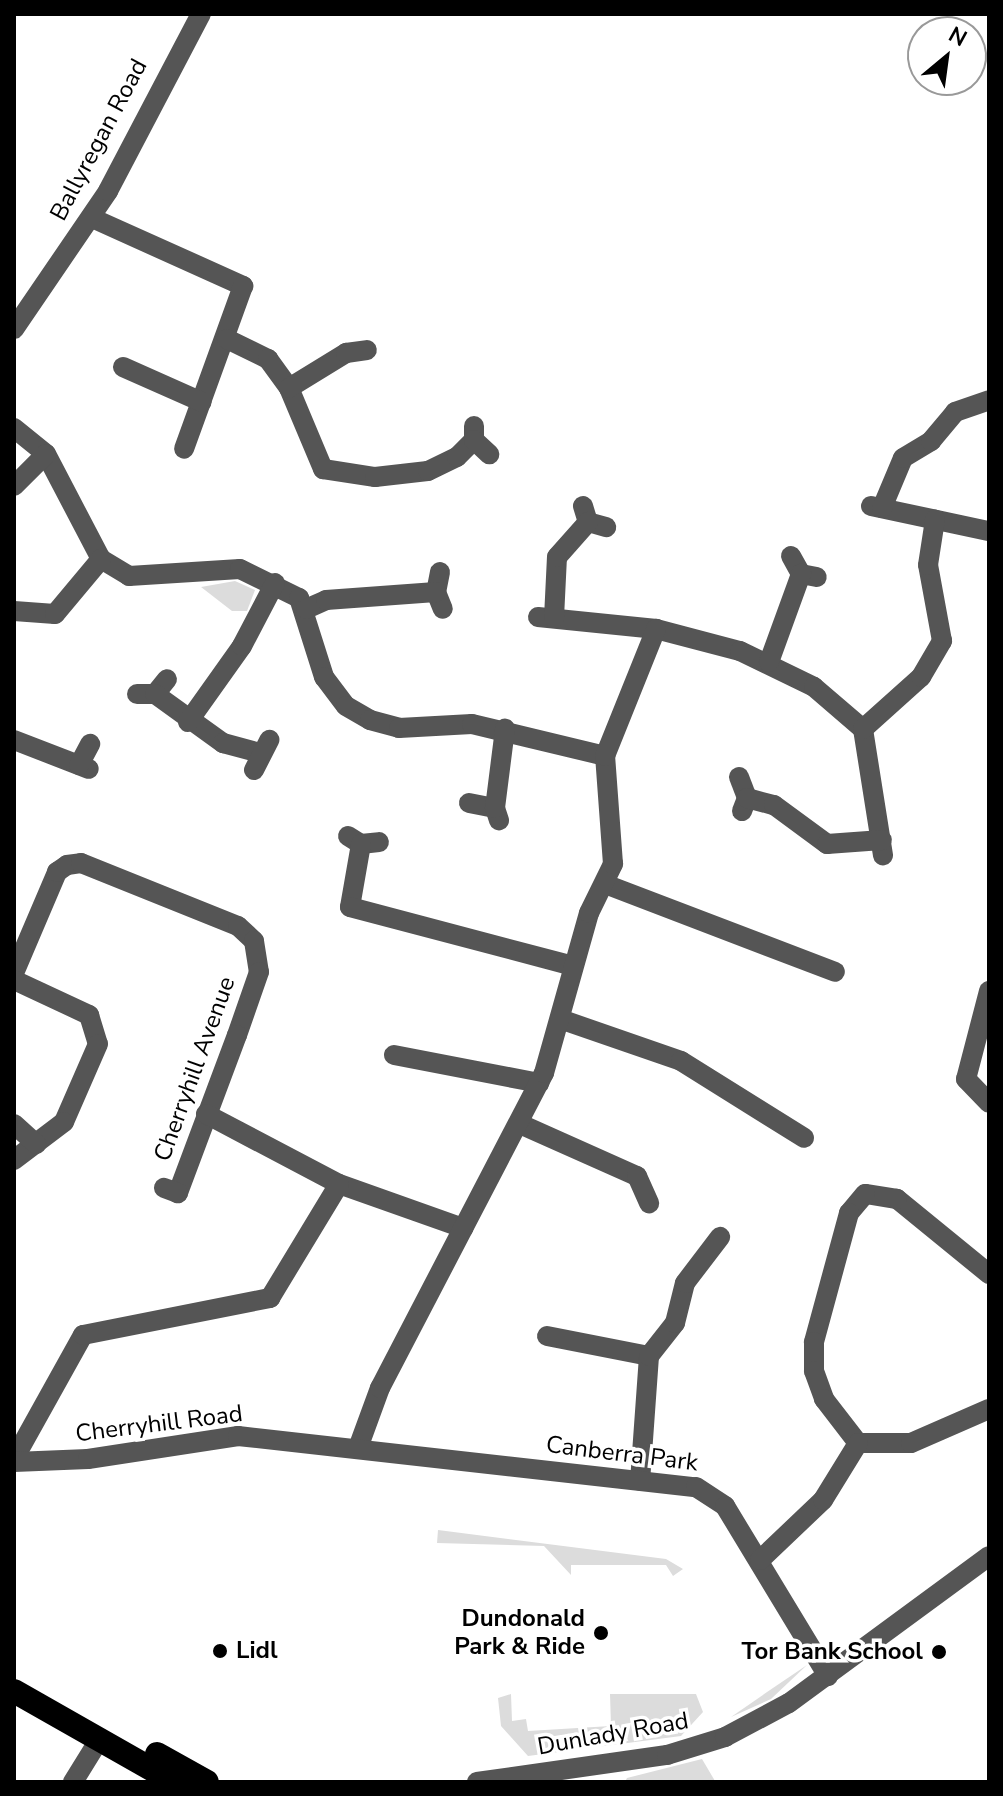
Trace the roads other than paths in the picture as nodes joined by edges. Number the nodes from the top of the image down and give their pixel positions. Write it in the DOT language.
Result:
graph roads {
  1 [pos="201,14"];
  2 [pos="92,218"];
  3 [pos="14,329"];
  4 [pos="227,339"];
  5 [pos="367,350"];
  6 [pos="121,370"];
  7 [pos="289,388"];
  8 [pos="989,400"];
  9 [pos="202,402"];
  10 [pos="14,428"];
  11 [pos="479,440"];
  12 [pos="184,449"];
  13 [pos="46,454"];
  14 [pos="14,486"];
  15 [pos="593,518"];
  16 [pos="935,520"];
  17 [pos="989,531"];
  18 [pos="791,556"];
  19 [pos="101,559"];
  20 [pos="275,583"];
  21 [pos="440,591"];
  22 [pos="306,609"];
  23 [pos="14,611"];
  24 [pos="656,629"];
  25 [pos="769,662"];
  26 [pos="153,689"];
  27 [pos="188,722"];
  28 [pos="505,729"];
  29 [pos="863,729"];
  30 [pos="14,740"];
  31 [pos="90,744"];
  32 [pos="260,754"];
  33 [pos="605,756"];
  34 [pos="739,777"];
  35 [pos="469,803"];
  36 [pos="363,840"];
  37 [pos="605,884"];
  38 [pos="573,966"];
  39 [pos="839,972"];
  40 [pos="14,973"];
  41 [pos="14,980"];
  42 [pos="989,991"];
  43 [pos="560,1019"];
  44 [pos="394,1055"];
  45 [pos="539,1083"];
  46 [pos="989,1103"];
  47 [pos="206,1114"];
  48 [pos="14,1124"];
  49 [pos="520,1124"];
  50 [pos="804,1138"];
  51 [pos="36,1144"];
  52 [pos="14,1160"];
  53 [pos="339,1184"];
  54 [pos="164,1188"];
  55 [pos="649,1203"];
  56 [pos="463,1228"];
  57 [pos="720,1237"];
  58 [pos="989,1274"];
  59 [pos="542,1335"];
  60 [pos="649,1356"];
  61 [pos="989,1409"];
  62 [pos="858,1443"];
  63 [pos="358,1448"];
  64 [pos="14,1461"];
  65 [pos="640,1481"];
  66 [pos="989,1556"];
  67 [pos="760,1560"];
  68 [pos="828,1676"];
  69 [pos="14,1691"];
  70 [pos="99,1740"];
  71 [pos="127,1755"];
  72 [pos="73,1782"];
  73 [pos="174,1782"];
  74 [pos="207,1782"];
  75 [pos="477,1782"];
  1 -- 2 [label="street, Ballyregan Road"];
  2 -- 3 [label="street, Ballyregan Road"];
  2 -- 4 [label="street"];
  4 -- 7 [label="street"];
  4 -- 9 [label="street"];
  5 -- 7 [label="street"];
  6 -- 9 [label="street"];
  7 -- 11 [label="street"];
  8 -- 16 [label="street"];
  9 -- 12 [label="street"];
  10 -- 13 [label="street"];
  13 -- 14 [label="street"];
  13 -- 19 [label="street"];
  15 -- 24 [label="street"];
  16 -- 17 [label="street"];
  16 -- 29 [label="street"];
  18 -- 25 [label="street"];
  19 -- 20 [label="street"];
  19 -- 23 [label="street"];
  20 -- 22 [label="street"];
  20 -- 27 [label="street"];
  21 -- 22 [label="street"];
  22 -- 28 [label="street"];
  24 -- 25 [label="street"];
  24 -- 33 [label="street"];
  25 -- 29 [label="street"];
  26 -- 27 [label="street"];
  27 -- 32 [label="street"];
  28 -- 33 [label="street"];
  28 -- 35 [label="street"];
  29 -- 34 [label="street"];
  30 -- 31 [label="street"];
  33 -- 37 [label="street"];
  36 -- 38 [label="street"];
  37 -- 38 [label="street"];
  37 -- 39 [label="street"];
  38 -- 43 [label="street"];
  40 -- 47 [label="street, Cherryhill Avenue"];
  41 -- 51 [label="street"];
  42 -- 46 [label="street"];
  43 -- 45 [label="street"];
  43 -- 50 [label="street"];
  44 -- 45 [label="street"];
  45 -- 49 [label="street"];
  47 -- 53 [label="street"];
  47 -- 54 [label="street, Cherryhill Avenue"];
  48 -- 51 [label="street"];
  49 -- 55 [label="street"];
  49 -- 56 [label="street"];
  51 -- 52 [label="street"];
  53 -- 56 [label="street"];
  53 -- 64 [label="street"];
  56 -- 63 [label="street"];
  57 -- 60 [label="street"];
  58 -- 62 [label="street"];
  59 -- 60 [label="street"];
  60 -- 65 [label="street"];
  61 -- 62 [label="street"];
  62 -- 67 [label="street"];
  63 -- 64 [label="street, Cherryhill Road"];
  63 -- 65 [label="street, Canberra Park"];
  65 -- 67 [label="street, Canberra Park"];
  66 -- 68 [label="street, Dunlady Road"];
  67 -- 68 [label="street, Canberra Park"];
  68 -- 75 [label="street, Dunlady Road"];
  69 -- 70 [label="highway"];
  70 -- 71 [label="highway"];
  70 -- 72 [label="street"];
  71 -- 73 [label="highway"];
  71 -- 74 [label="highway"];
}
